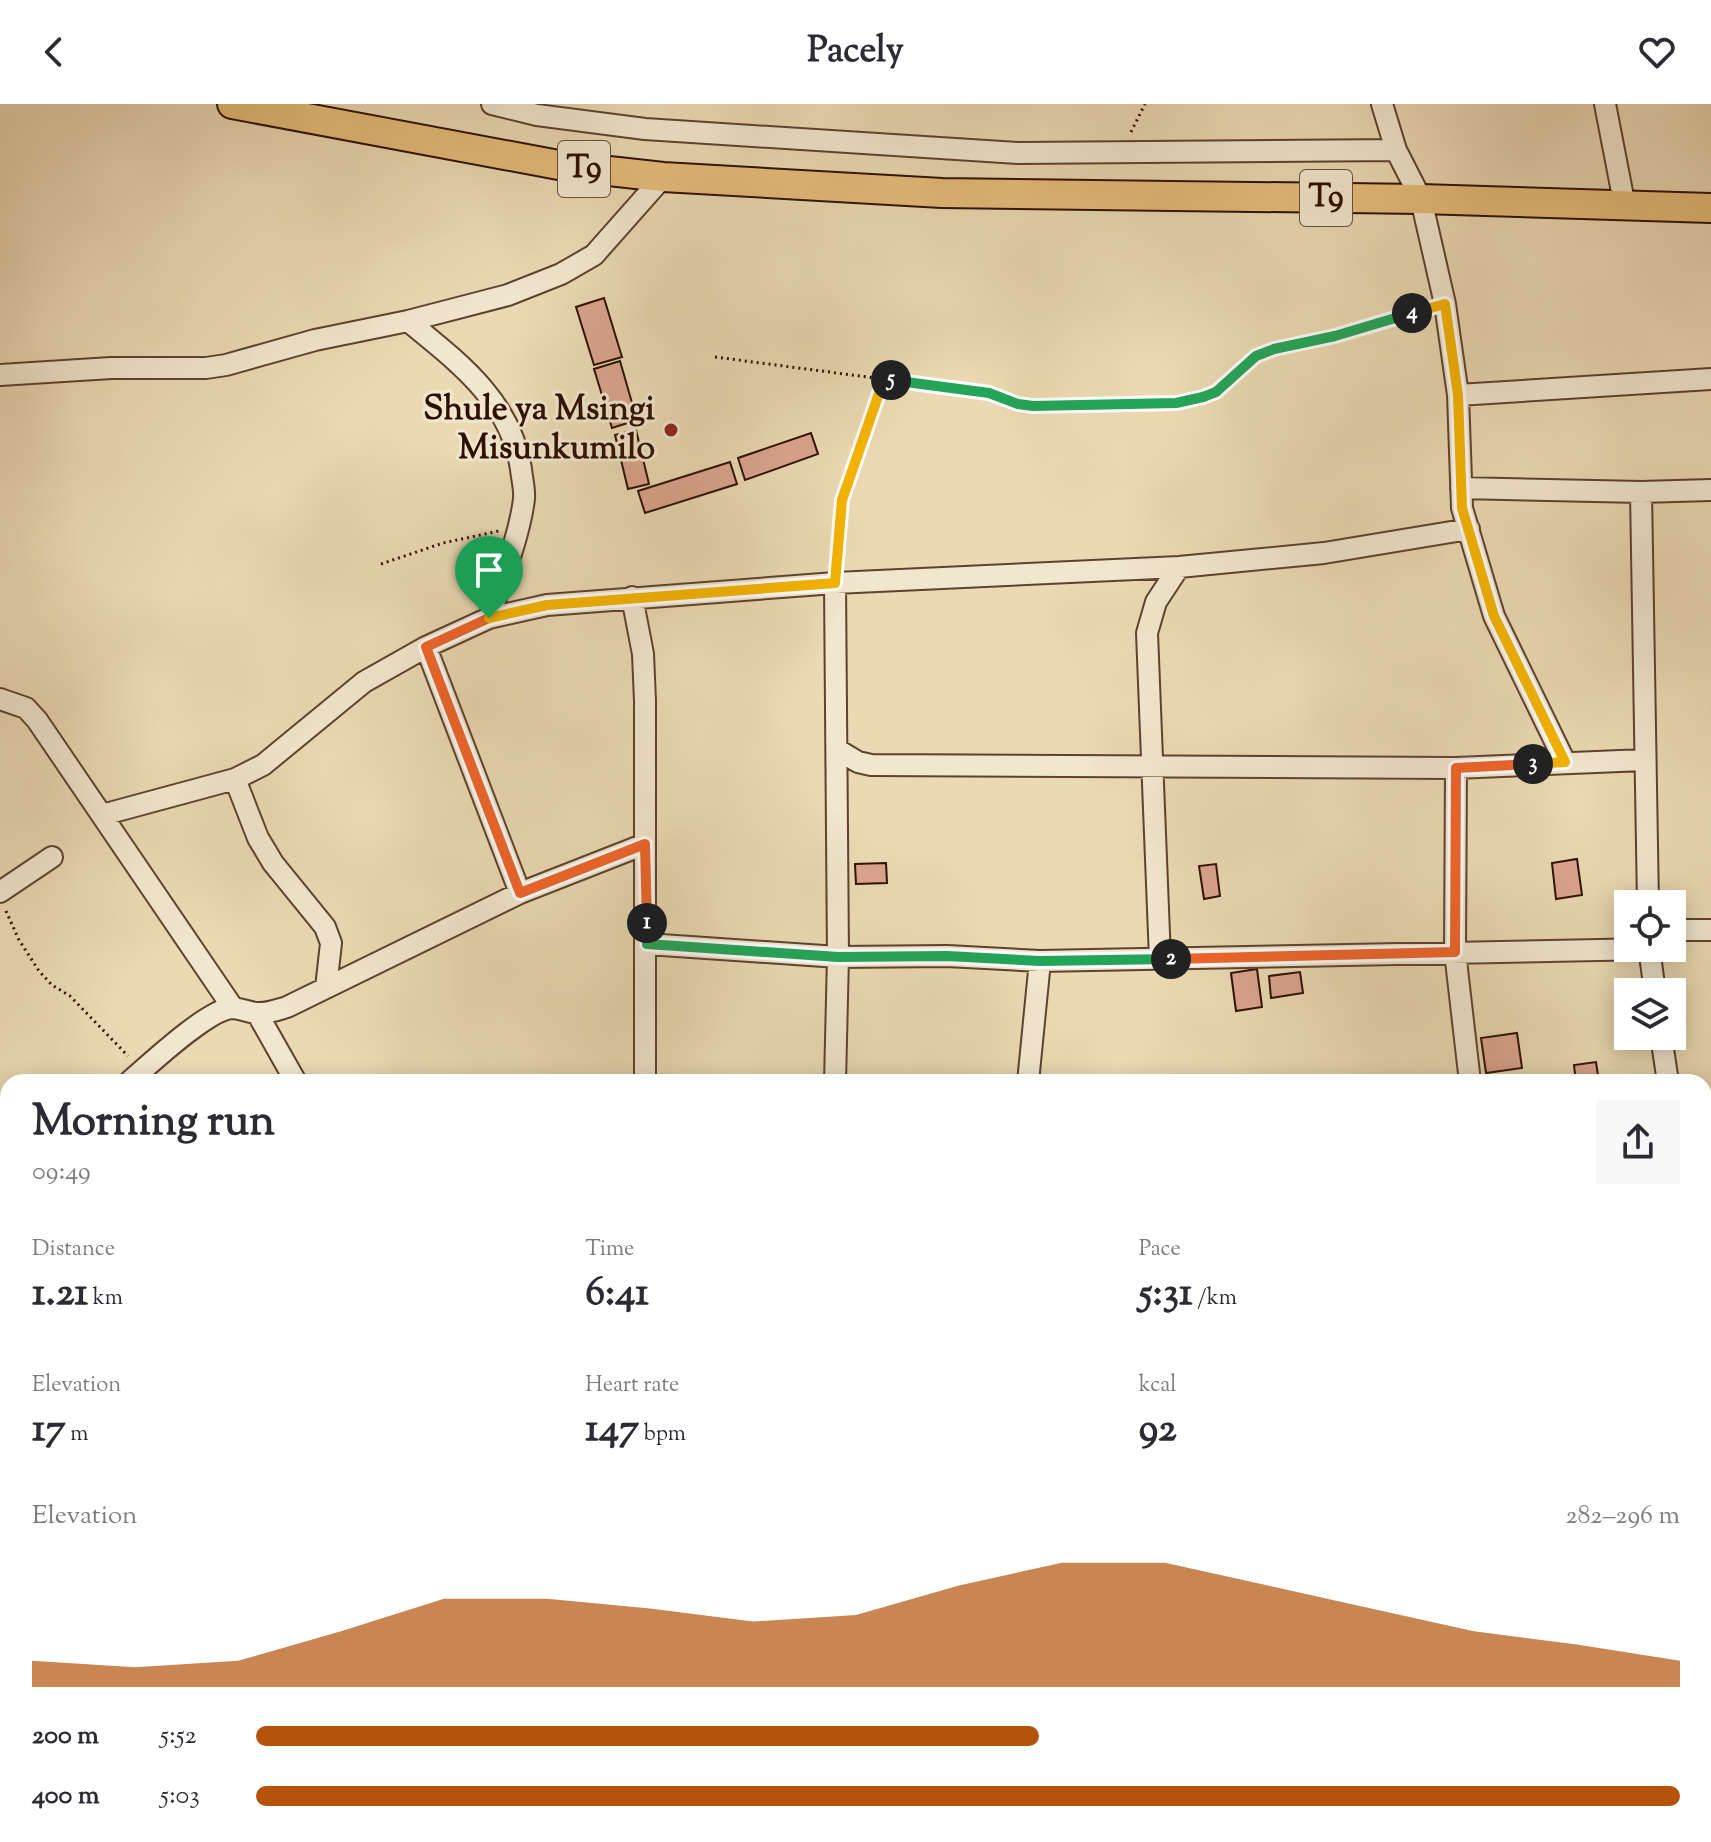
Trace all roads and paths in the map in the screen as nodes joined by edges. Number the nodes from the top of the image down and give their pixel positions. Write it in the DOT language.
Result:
graph roads {
  1 [pos="232,104"];
  2 [pos="492,104"];
  3 [pos="1145,104"];
  4 [pos="1382,104"];
  5 [pos="1605,104"];
  6 [pos="1396,150"];
  7 [pos="1117,152"];
  8 [pos="663,177"];
  9 [pos="1421,199"];
  10 [pos="1625,207"];
  11 [pos="1711,208"];
  12 [pos="1445,304"];
  13 [pos="408,321"];
  14 [pos="715,357"];
  15 [pos="5,373"];
  16 [pos="884,379"];
  17 [pos="1711,379"];
  18 [pos="1458,395"];
  19 [pos="1461,488"];
  20 [pos="1711,490"];
  21 [pos="1641,492"];
  22 [pos="518,528"];
  23 [pos="1469,529"];
  24 [pos="381,564"];
  25 [pos="1179,567"];
  26 [pos="835,583"];
  27 [pos="632,597"];
  28 [pos="489,618"];
  29 [pos="426,647"];
  30 [pos="0,699"];
  31 [pos="838,750"];
  32 [pos="1644,760"];
  33 [pos="1565,762"];
  34 [pos="871,765"];
  35 [pos="1151,766"];
  36 [pos="1456,768"];
  37 [pos="235,779"];
  38 [pos="837,788"];
  39 [pos="102,815"];
  40 [pos="645,844"];
  41 [pos="52,857"];
  42 [pos="1648,890"];
  43 [pos="1,892"];
  44 [pos="520,893"];
  45 [pos="1686,930"];
  46 [pos="1711,930"];
  47 [pos="647,944"];
  48 [pos="1614,950"];
  49 [pos="1455,952"];
  50 [pos="838,957"];
  51 [pos="1160,959"];
  52 [pos="1040,961"];
  53 [pos="326,988"];
  54 [pos="233,1008"];
  55 [pos="257,1013"];
  56 [pos="1663,1050"];
  57 [pos="134,1074"];
  58 [pos="138,1074"];
  59 [pos="291,1074"];
  60 [pos="645,1074"];
  61 [pos="835,1074"];
  62 [pos="1029,1074"];
  63 [pos="1469,1074"];
  64 [pos="1667,1074"];
  1 -- 8 [label="highway, T9"];
  2 -- 7 [label="street"];
  3 -- 7 [label="path"];
  4 -- 6 [label="street"];
  5 -- 10 [label="street"];
  6 -- 7 [label="street"];
  6 -- 9 [label="street"];
  8 -- 9 [label="highway, T9"];
  8 -- 13 [label="street"];
  9 -- 10 [label="highway, T9"];
  9 -- 12 [label="street"];
  10 -- 11 [label="highway, T9"];
  12 -- 16 [label="path"];
  12 -- 18 [label="street"];
  13 -- 15 [label="street"];
  13 -- 22 [label="street"];
  14 -- 16 [label="path"];
  16 -- 26 [label="path"];
  17 -- 18 [label="street"];
  18 -- 19 [label="street"];
  19 -- 21 [label="street"];
  19 -- 23 [label="street"];
  20 -- 21 [label="street"];
  21 -- 32 [label="street"];
  22 -- 24 [label="path"];
  22 -- 28 [label="street"];
  23 -- 25 [label="street"];
  23 -- 33 [label="street"];
  25 -- 26 [label="street"];
  25 -- 35 [label="street"];
  26 -- 27 [label="street"];
  26 -- 31 [label="street"];
  27 -- 28 [label="street"];
  27 -- 40 [label="street"];
  28 -- 29 [label="street"];
  29 -- 37 [label="street"];
  29 -- 44 [label="street"];
  30 -- 39 [label="street"];
  31 -- 34 [label="street"];
  31 -- 38 [label="street"];
  32 -- 33 [label="street"];
  32 -- 42 [label="street"];
  33 -- 36 [label="street"];
  34 -- 35 [label="street"];
  34 -- 38 [label="street"];
  35 -- 36 [label="street"];
  35 -- 51 [label="street"];
  36 -- 49 [label="street"];
  37 -- 39 [label="street"];
  37 -- 53 [label="street"];
  38 -- 50 [label="street"];
  39 -- 54 [label="street"];
  40 -- 44 [label="street"];
  40 -- 47 [label="street"];
  41 -- 43 [label="street"];
  43 -- 57 [label="path"];
  44 -- 53 [label="street"];
  45 -- 46 [label="street"];
  47 -- 50 [label="street"];
  47 -- 60 [label="street"];
  48 -- 49 [label="street"];
  49 -- 51 [label="street"];
  49 -- 63 [label="street"];
  50 -- 52 [label="street"];
  50 -- 61 [label="street"];
  51 -- 52 [label="street"];
  52 -- 62 [label="street"];
  53 -- 55 [label="street"];
  54 -- 55 [label="street"];
  54 -- 58 [label="street"];
  55 -- 59 [label="street"];
  56 -- 64 [label="street"];
}
